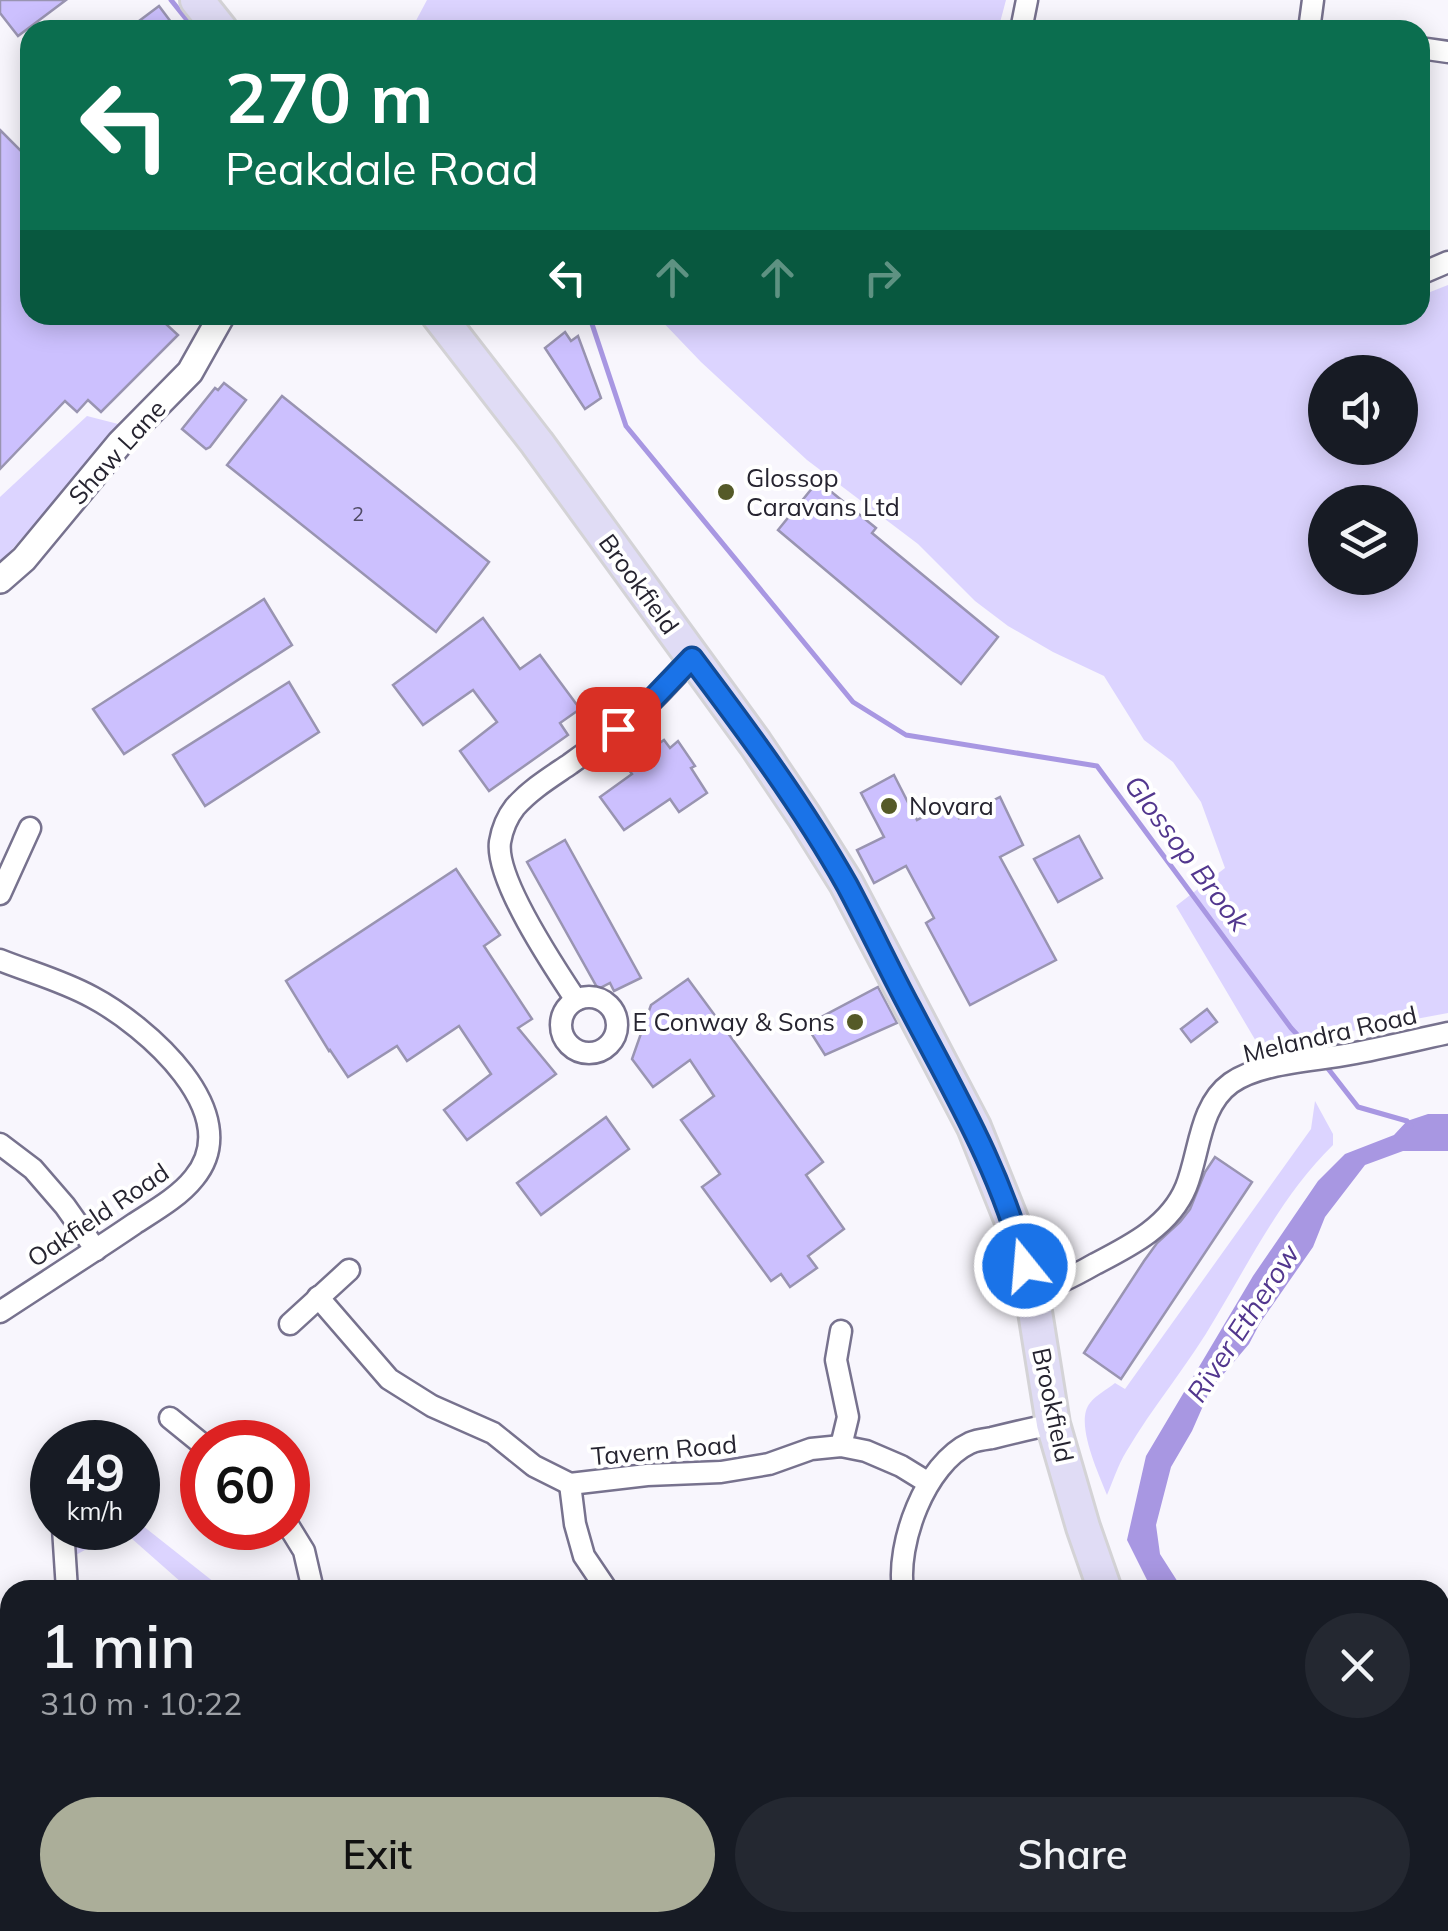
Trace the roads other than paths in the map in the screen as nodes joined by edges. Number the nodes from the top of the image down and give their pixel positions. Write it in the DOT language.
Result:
graph roads {
  1 [pos="197,0"];
  2 [pos="213,20"];
  3 [pos="216,325"];
  4 [pos="446,325"];
  5 [pos="0,580"];
  6 [pos="692,658"];
  7 [pos="30,828"];
  8 [pos="0,894"];
  9 [pos="0,960"];
  10 [pos="576,1000"];
  11 [pos="1448,1033"];
  12 [pos="0,1144"];
  13 [pos="96,1250"];
  14 [pos="349,1270"];
  15 [pos="1032,1293"];
  16 [pos="318,1297"];
  17 [pos="0,1312"];
  18 [pos="290,1324"];
  19 [pos="841,1331"];
  20 [pos="170,1418"];
  21 [pos="1053,1424"];
  22 [pos="180,1426"];
  23 [pos="841,1446"];
  24 [pos="927,1482"];
  25 [pos="570,1484"];
  26 [pos="64,1550"];
  27 [pos="304,1550"];
  28 [pos="66,1580"];
  29 [pos="311,1580"];
  30 [pos="600,1580"];
  31 [pos="901,1580"];
  32 [pos="1101,1580"];
  1 -- 2 [label="main road"];
  3 -- 5 [label="street, Shaw Lane"];
  4 -- 6 [label="main road, Brookfield"];
  6 -- 10 [label="street"];
  6 -- 15 [label="main road, Brookfield"];
  7 -- 8 [label="street"];
  9 -- 13 [label="street, Oakfield Road"];
  11 -- 15 [label="street, Melandra Road"];
  12 -- 13 [label="street"];
  13 -- 17 [label="street, Oakfield Road"];
  14 -- 16 [label="street"];
  15 -- 21 [label="main road, Brookfield"];
  16 -- 18 [label="street"];
  16 -- 25 [label="street, Tavern Road"];
  19 -- 23 [label="street"];
  20 -- 22 [label="street"];
  21 -- 24 [label="street"];
  21 -- 32 [label="main road, Brookfield"];
  23 -- 24 [label="street, Tavern Road"];
  23 -- 25 [label="street, Tavern Road"];
  24 -- 31 [label="street"];
  25 -- 30 [label="street"];
  26 -- 28 [label="street"];
  27 -- 29 [label="street"];
}
